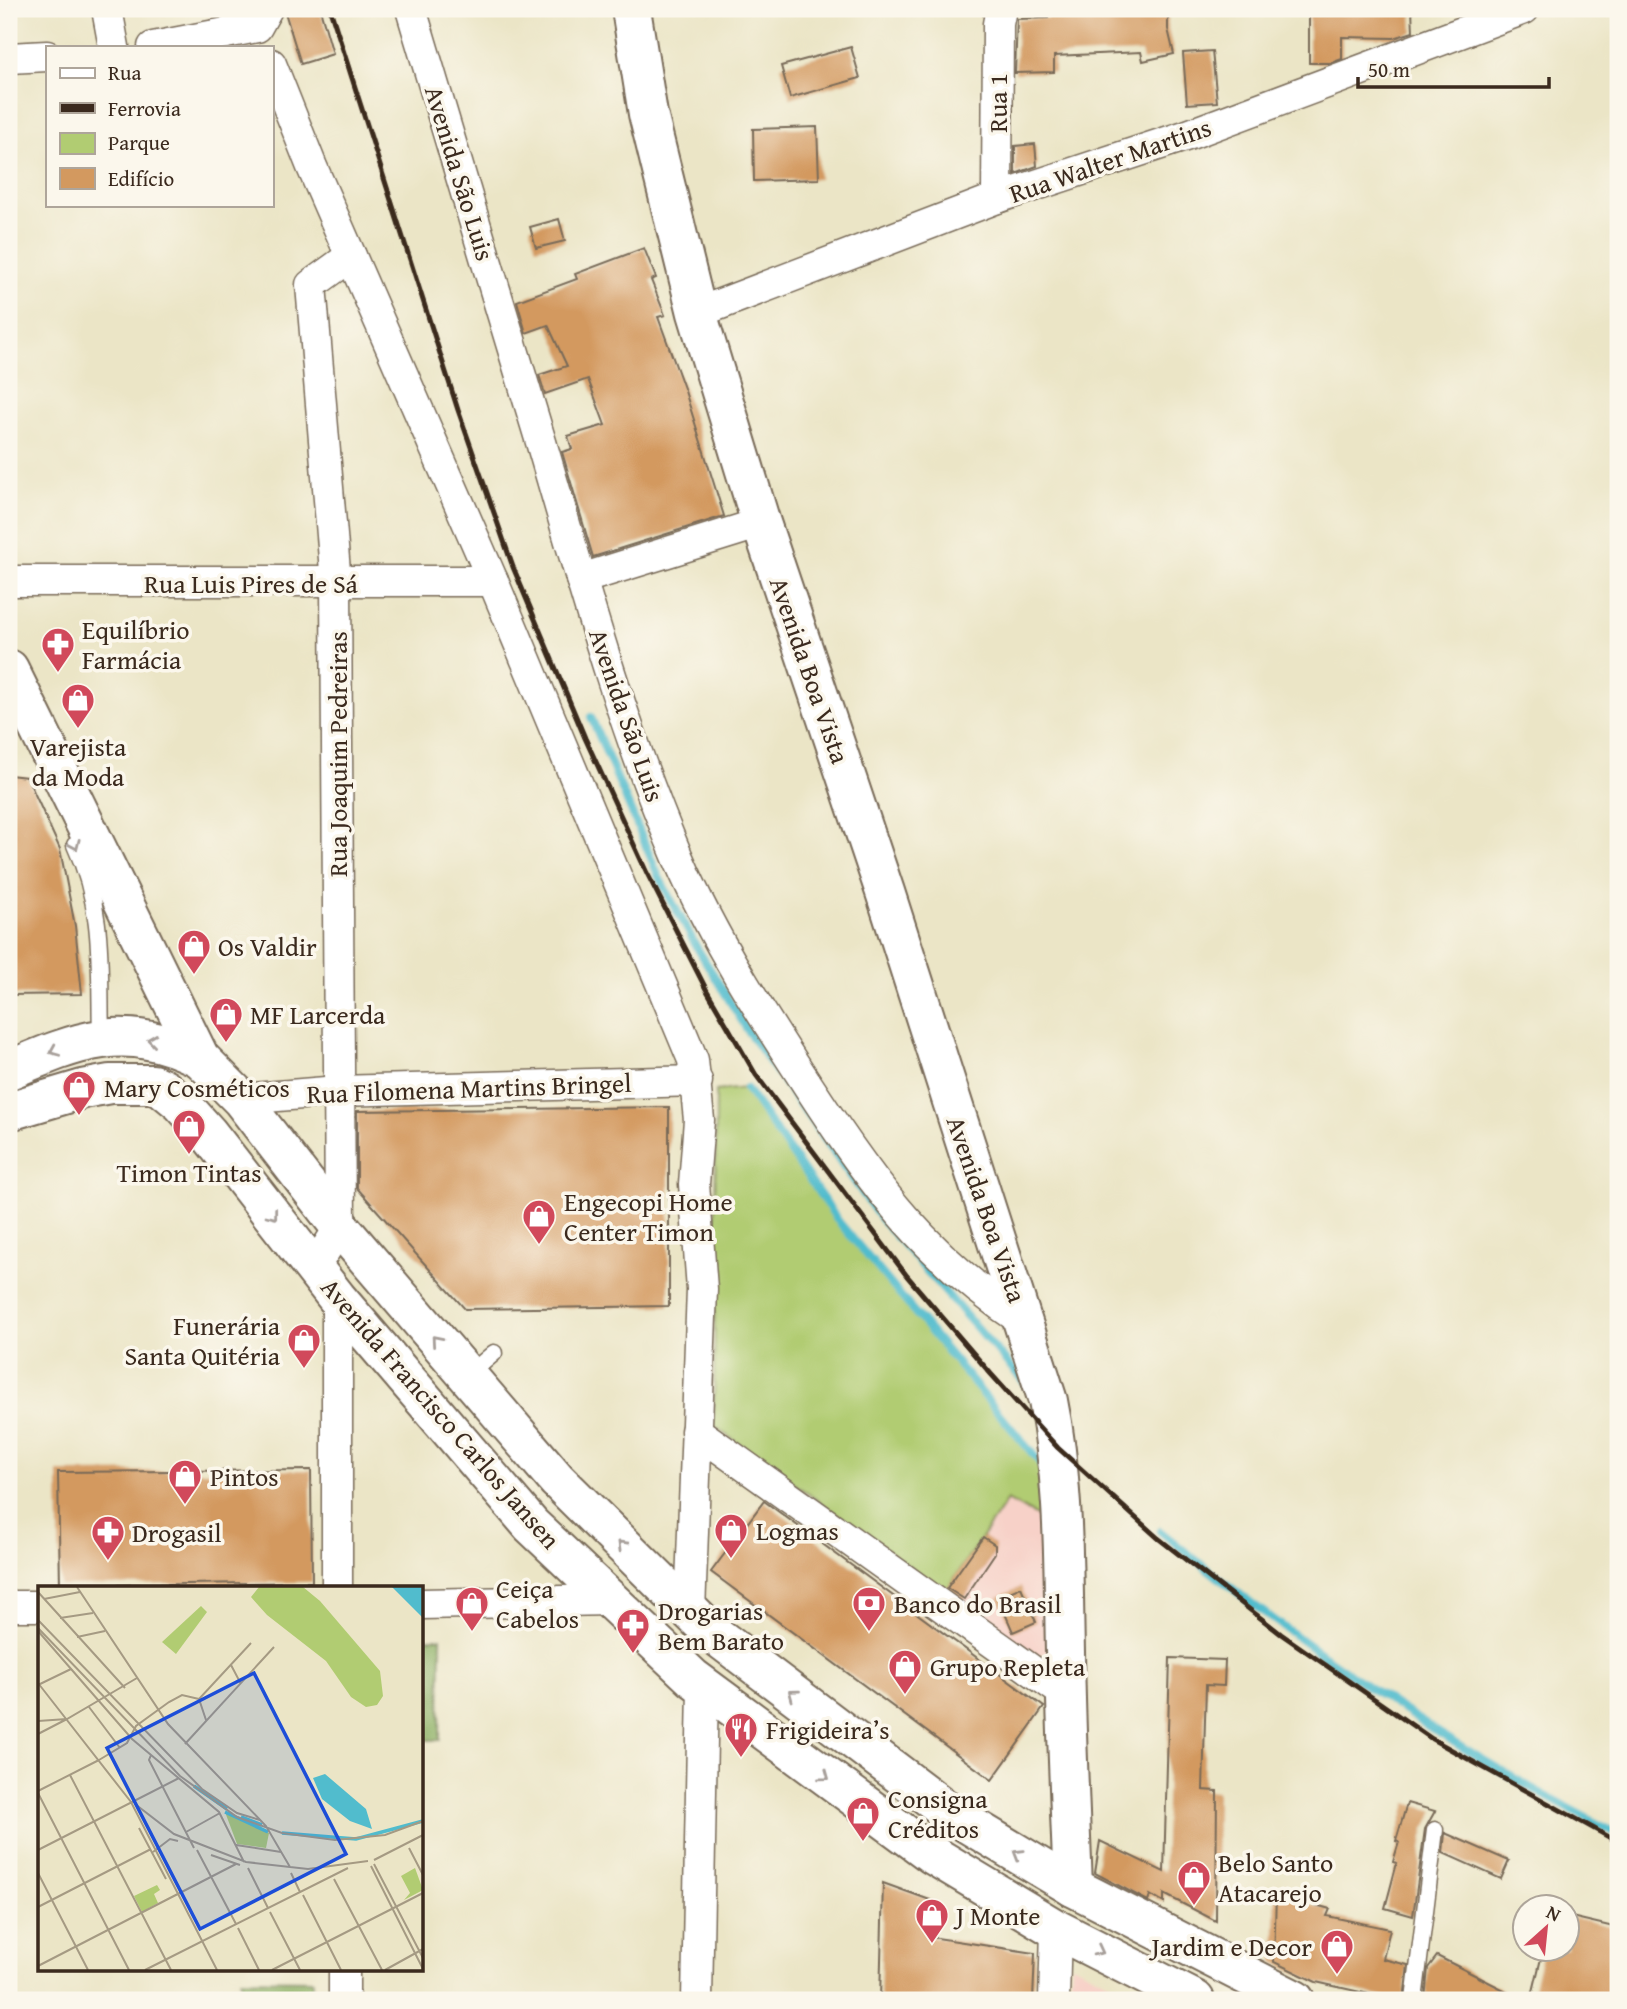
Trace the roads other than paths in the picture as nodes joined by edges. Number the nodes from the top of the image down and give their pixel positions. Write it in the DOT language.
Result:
graph roads {
  1 [pos="107,9"];
  2 [pos="411,9"];
  3 [pos="631,9"];
  4 [pos="1001,9"];
  5 [pos="1524,9"];
  6 [pos="1465,20"];
  7 [pos="260,23"];
  8 [pos="114,46"];
  9 [pos="157,46"];
  10 [pos="46,56"];
  11 [pos="9,58"];
  12 [pos="273,69"];
  13 [pos="997,198"];
  14 [pos="351,257"];
  15 [pos="697,313"];
  16 [pos="761,523"];
  17 [pos="581,579"];
  18 [pos="9,581"];
  19 [pos="493,581"];
  20 [pos="336,583"];
  21 [pos="9,668"];
  22 [pos="22,714"];
  23 [pos="52,794"];
  24 [pos="68,829"];
  25 [pos="101,1037"];
  26 [pos="200,1058"];
  27 [pos="9,1070"];
  28 [pos="697,1080"];
  29 [pos="338,1091"];
  30 [pos="241,1099"];
  31 [pos="9,1111"];
  32 [pos="340,1227"];
  33 [pos="315,1266"];
  34 [pos="337,1298"];
  35 [pos="1024,1322"];
  36 [pos="696,1431"];
  37 [pos="337,1586"];
  38 [pos="611,1600"];
  39 [pos="424,1604"];
  40 [pos="9,1606"];
  41 [pos="38,1606"];
  42 [pos="690,1612"];
  43 [pos="703,1687"];
  44 [pos="1065,1694"];
  45 [pos="1435,1830"];
  46 [pos="1076,1867"];
  47 [pos="1056,1928"];
  48 [pos="1224,1966"];
  49 [pos="344,1970"];
  50 [pos="344,2000"];
  51 [pos="697,2000"];
  52 [pos="1054,2000"];
  53 [pos="1195,2000"];
  54 [pos="1206,2000"];
  55 [pos="1295,2000"];
  56 [pos="1414,2000"];
  1 -- 8 [label="street"];
  2 -- 17 [label="street, Avenida São Luis"];
  3 -- 15 [label="main road, Avenida Boa Vista"];
  4 -- 13 [label="street, Rua 1"];
  5 -- 6 [label="street, Rua Walter Martins"];
  6 -- 13 [label="street, Rua Walter Martins"];
  7 -- 9 [label="street"];
  10 -- 11 [label="street"];
  12 -- 14 [label="street"];
  13 -- 15 [label="street, Rua Walter Martins"];
  14 -- 19 [label="street"];
  14 -- 20 [label="street, Rua Joaquim Pedreiras"];
  15 -- 16 [label="main road, Avenida Boa Vista"];
  16 -- 17 [label="street"];
  16 -- 35 [label="main road, Avenida Boa Vista"];
  17 -- 35 [label="street, Avenida São Luis"];
  18 -- 20 [label="street, Rua Luis Pires de Sá"];
  19 -- 20 [label="street, Rua Luis Pires de Sá"];
  19 -- 28 [label="street"];
  20 -- 29 [label="street, Rua Joaquim Pedreiras"];
  21 -- 22 [label="main road, Avenida Francisco Carlos Jansen"];
  22 -- 23 [label="lane"];
  22 -- 26 [label="main road, Avenida Francisco Carlos Jansen"];
  24 -- 25 [label="lane, one-way"];
  26 -- 25 [label="main road, Avenida Francisco Carlos Jansen, one-way"];
  25 -- 27 [label="main road, one-way"];
  26 -- 30 [label="main road, Avenida Francisco Carlos Jansen"];
  28 -- 29 [label="street, Rua Filomena Martins Bringel"];
  28 -- 36 [label="street"];
  29 -- 30 [label="street, Rua Filomena Martins Bringel"];
  29 -- 32 [label="street, Rua Joaquim Pedreiras"];
  30 -- 32 [label="main road, Avenida Francisco Carlos Jansen"];
  31 -- 33 [label="main road, Avenida Francisco Carlos Jansen, one-way"];
  32 -- 33 [label="street"];
  42 -- 32 [label="main road, Avenida Francisco Carlos Jansen, one-way"];
  33 -- 34 [label="main road, Avenida Francisco Carlos Jansen"];
  34 -- 37 [label="street"];
  34 -- 38 [label="main road, Avenida Francisco Carlos Jansen"];
  35 -- 44 [label="main road, Avenida Boa Vista"];
  36 -- 42 [label="street"];
  36 -- 44 [label="street"];
  38 -- 39 [label="street"];
  38 -- 43 [label="main road, Avenida Francisco Carlos Jansen"];
  40 -- 41 [label="street"];
  46 -- 42 [label="main road, Avenida Francisco Carlos Jansen, one-way"];
  43 -- 47 [label="main road, Avenida Francisco Carlos Jansen, one-way"];
  43 -- 51 [label="street"];
  44 -- 46 [label="main road, Avenida Boa Vista"];
  45 -- 56 [label="lane"];
  46 -- 48 [label="main road, Avenida Francisco Carlos Jansen"];
  47 -- 52 [label="street"];
  47 -- 53 [label="main road, Avenida Francisco Carlos Jansen, one-way"];
  48 -- 54 [label="main road"];
  48 -- 55 [label="main road, Avenida Francisco Carlos Jansen"];
  49 -- 50 [label="street"];
}
